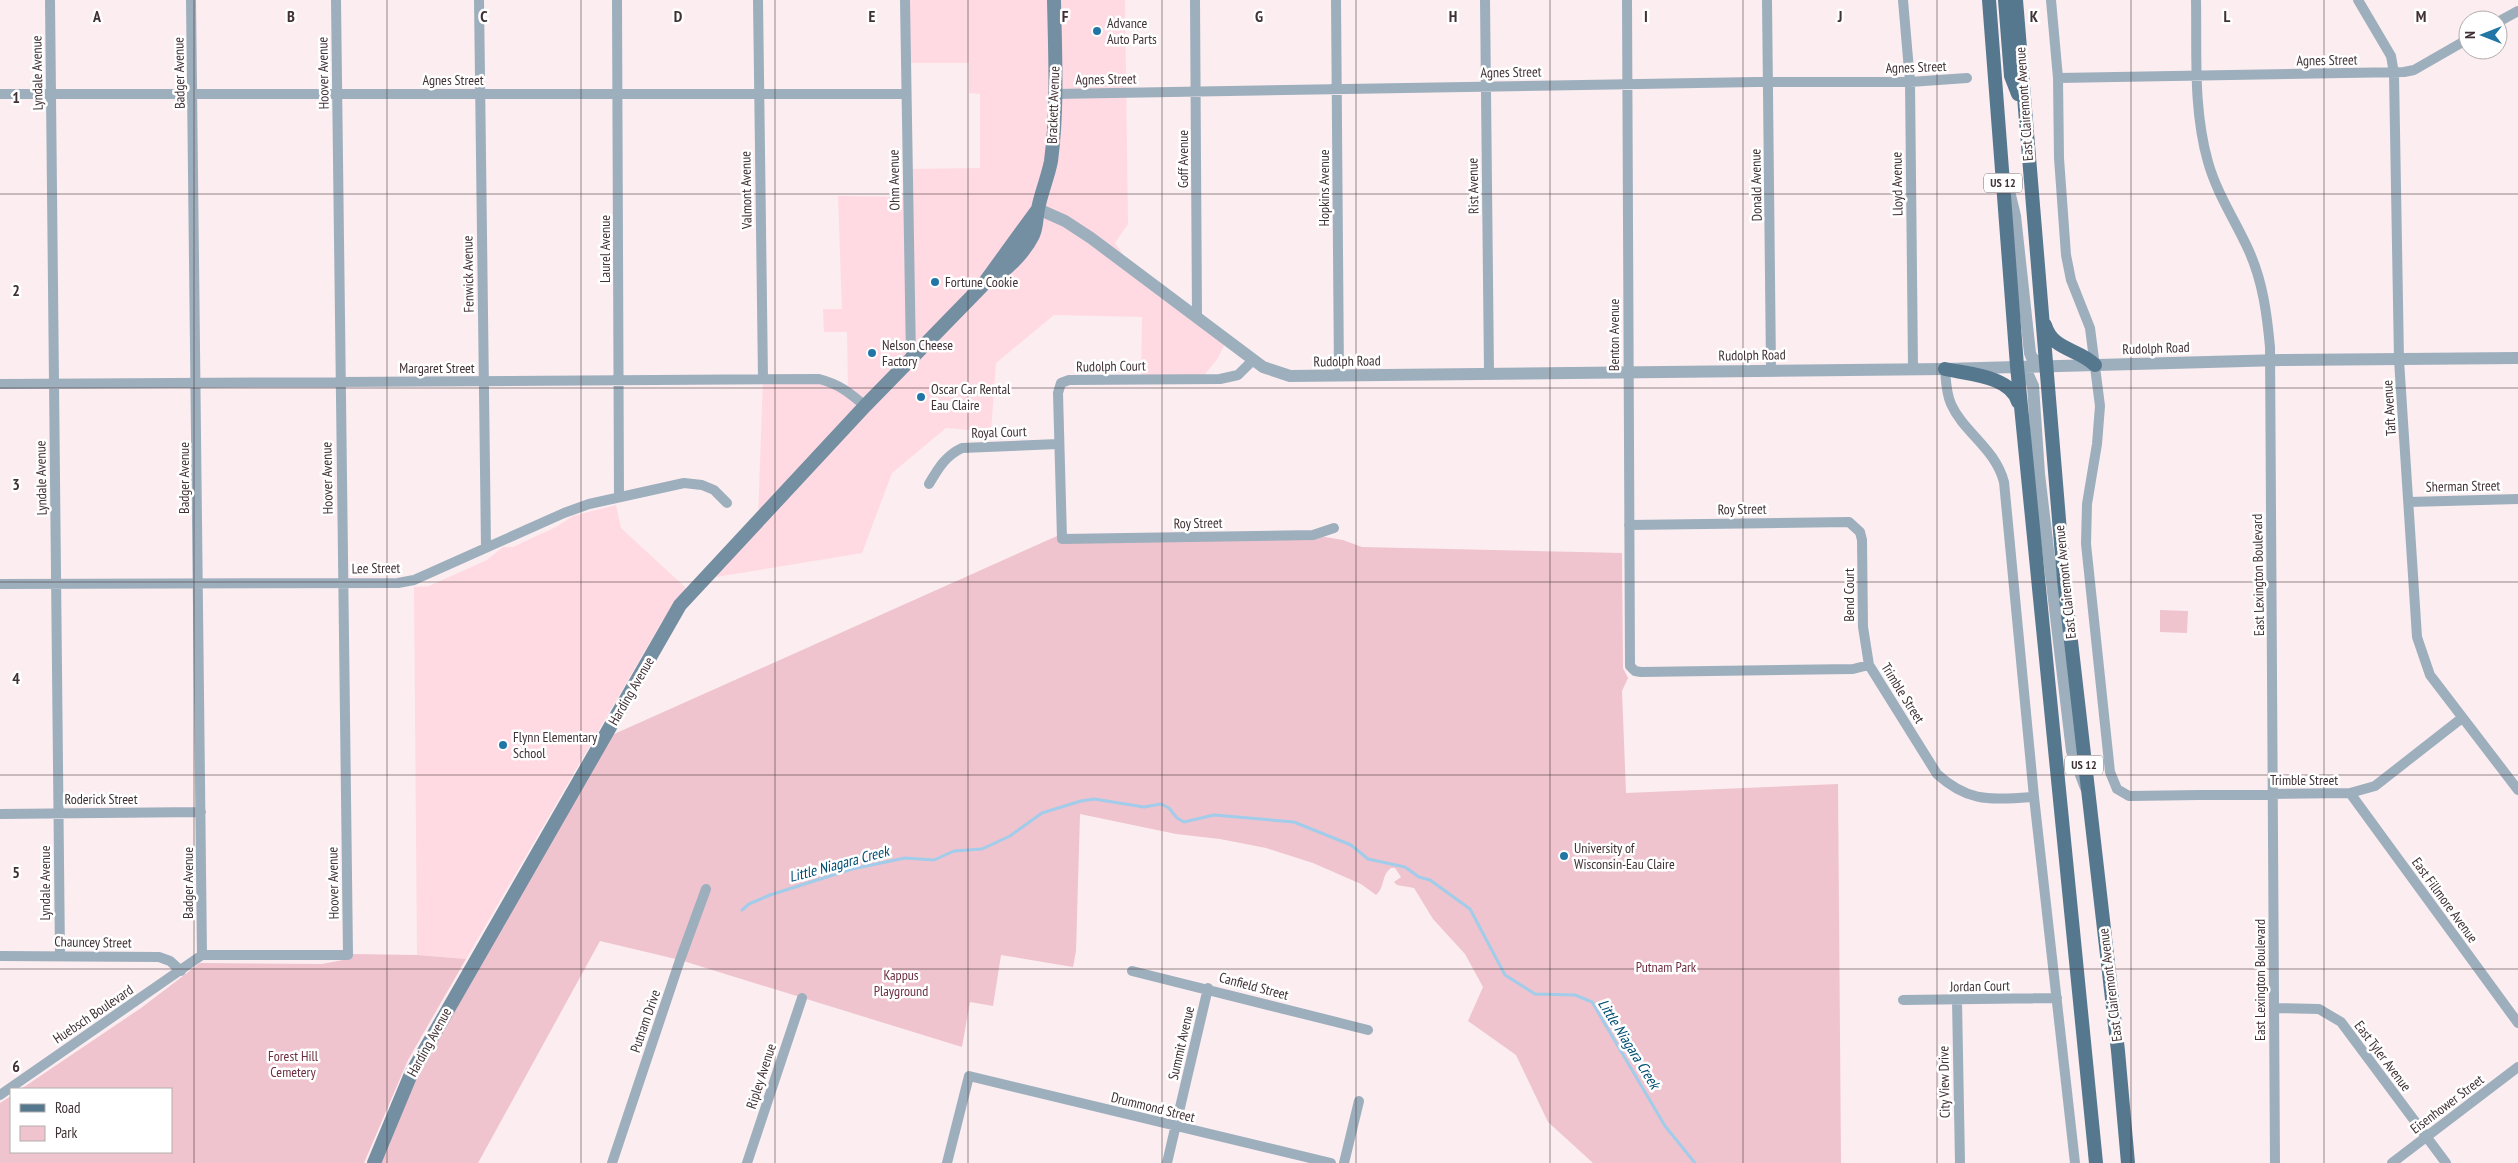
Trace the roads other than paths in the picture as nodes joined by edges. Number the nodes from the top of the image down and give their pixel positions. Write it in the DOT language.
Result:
graph roads {
  1 [pos="50,0"];
  2 [pos="192,0"];
  3 [pos="336,0"];
  4 [pos="479,0"];
  5 [pos="617,0"];
  6 [pos="758,0"];
  7 [pos="905,0"];
  8 [pos="1054,0"];
  9 [pos="1195,0"];
  10 [pos="1336,0"];
  11 [pos="1485,0"];
  12 [pos="1627,0"];
  13 [pos="1767,0"];
  14 [pos="1903,0"];
  15 [pos="1989,0"];
  16 [pos="2005,0"];
  17 [pos="2016,0"];
  18 [pos="2051,0"];
  19 [pos="2196,0"];
  20 [pos="2358,0"];
  21 [pos="2458,45"];
  22 [pos="2394,73"];
  23 [pos="2197,76"];
  24 [pos="1967,78"];
  25 [pos="2058,78"];
  26 [pos="1768,82"];
  27 [pos="1910,82"];
  28 [pos="1628,84"];
  29 [pos="1486,86"];
  30 [pos="1336,90"];
  31 [pos="1197,91"];
  32 [pos="0,94"];
  33 [pos="52,94"];
  34 [pos="337,94"];
  35 [pos="480,94"];
  36 [pos="759,94"];
  37 [pos="906,94"];
  38 [pos="1055,94"];
  39 [pos="193,95"];
  40 [pos="618,95"];
  41 [pos="2025,116"];
  42 [pos="2001,158"];
  43 [pos="1038,209"];
  44 [pos="2041,312"];
  45 [pos="1197,318"];
  46 [pos="911,358"];
  47 [pos="2518,358"];
  48 [pos="1253,360"];
  49 [pos="2270,360"];
  50 [pos="2400,360"];
  51 [pos="2095,364"];
  52 [pos="2017,366"];
  53 [pos="2045,366"];
  54 [pos="1913,368"];
  55 [pos="1771,369"];
  56 [pos="1945,369"];
  57 [pos="1628,371"];
  58 [pos="1489,372"];
  59 [pos="1339,376"];
  60 [pos="763,379"];
  61 [pos="620,381"];
  62 [pos="340,382"];
  63 [pos="483,382"];
  64 [pos="197,383"];
  65 [pos="0,384"];
  66 [pos="53,384"];
  67 [pos="864,406"];
  68 [pos="2022,418"];
  69 [pos="1058,444"];
  70 [pos="929,484"];
  71 [pos="619,497"];
  72 [pos="2518,499"];
  73 [pos="2409,502"];
  74 [pos="727,503"];
  75 [pos="1628,525"];
  76 [pos="1855,526"];
  77 [pos="1334,528"];
  78 [pos="1062,539"];
  79 [pos="486,548"];
  80 [pos="342,583"];
  81 [pos="0,584"];
  82 [pos="56,584"];
  83 [pos="198,584"];
  84 [pos="1869,665"];
  85 [pos="1631,669"];
  86 [pos="2462,718"];
  87 [pos="2518,790"];
  88 [pos="2087,791"];
  89 [pos="2272,793"];
  90 [pos="2350,793"];
  91 [pos="2034,797"];
  92 [pos="201,812"];
  93 [pos="59,813"];
  94 [pos="0,814"];
  95 [pos="706,889"];
  96 [pos="202,955"];
  97 [pos="0,956"];
  98 [pos="60,956"];
  99 [pos="1132,970"];
  100 [pos="181,971"];
  101 [pos="1208,988"];
  102 [pos="802,998"];
  103 [pos="2057,998"];
  104 [pos="1904,1000"];
  105 [pos="1957,1000"];
  106 [pos="2274,1008"];
  107 [pos="2518,1023"];
  108 [pos="1368,1030"];
  109 [pos="2518,1067"];
  110 [pos="10,1088"];
  111 [pos="1359,1101"];
  112 [pos="1175,1126"];
  113 [pos="2426,1137"];
  114 [pos="374,1163"];
  115 [pos="612,1163"];
  116 [pos="747,1163"];
  117 [pos="946,1163"];
  118 [pos="1167,1163"];
  119 [pos="1331,1163"];
  120 [pos="1344,1163"];
  121 [pos="1960,1163"];
  122 [pos="2075,1163"];
  123 [pos="2096,1163"];
  124 [pos="2128,1163"];
  125 [pos="2275,1163"];
  126 [pos="2392,1163"];
  127 [pos="2446,1163"];
  1 -- 33 [label="street, Lyndale Avenue"];
  2 -- 39 [label="street, Badger Avenue"];
  3 -- 34 [label="street, Hoover Avenue"];
  4 -- 35 [label="street, Fenwick Avenue"];
  5 -- 40 [label="street, Laurel Avenue"];
  6 -- 36 [label="street, Valmont Avenue"];
  7 -- 37 [label="street, Ohm Avenue"];
  8 -- 38 [label="main road, Brackett Avenue"];
  9 -- 31 [label="street, Goff Avenue"];
  10 -- 30 [label="street, Hopkins Avenue"];
  11 -- 29 [label="street, Rist Avenue"];
  12 -- 28 [label="street, Benton Avenue"];
  13 -- 26 [label="street, Donald Avenue"];
  14 -- 27 [label="street, Lloyd Avenue"];
  15 -- 42 [label="main road, East Clairemont Avenue / US 12"];
  16 -- 41 [label="main road"];
  17 -- 41 [label="main road, East Clairemont Avenue / US 12"];
  18 -- 25 [label="street"];
  19 -- 23 [label="street, East Lexington Boulevard"];
  20 -- 22 [label="street, Taft Avenue"];
  21 -- 22 [label="street, Agnes Street"];
  22 -- 23 [label="street, Agnes Street"];
  22 -- 50 [label="street, Taft Avenue"];
  23 -- 25 [label="street, Agnes Street"];
  23 -- 49 [label="street, East Lexington Boulevard"];
  24 -- 27 [label="street, Agnes Street"];
  25 -- 51 [label="street"];
  26 -- 27 [label="street, Agnes Street"];
  26 -- 28 [label="street, Agnes Street"];
  26 -- 55 [label="street, Donald Avenue"];
  27 -- 54 [label="street, Lloyd Avenue"];
  28 -- 29 [label="street, Agnes Street"];
  28 -- 57 [label="street, Benton Avenue"];
  29 -- 30 [label="street, Agnes Street"];
  29 -- 58 [label="street, Rist Avenue"];
  30 -- 31 [label="street, Agnes Street"];
  30 -- 59 [label="street, Hopkins Avenue"];
  31 -- 38 [label="street, Agnes Street"];
  31 -- 45 [label="street, Goff Avenue"];
  32 -- 33 [label="street, Agnes Street"];
  33 -- 39 [label="street, Agnes Street"];
  33 -- 66 [label="street, Lyndale Avenue"];
  34 -- 35 [label="street, Agnes Street"];
  34 -- 39 [label="street, Agnes Street"];
  34 -- 62 [label="street, Hoover Avenue"];
  35 -- 40 [label="street, Agnes Street"];
  35 -- 63 [label="street, Fenwick Avenue"];
  36 -- 37 [label="street, Agnes Street"];
  36 -- 40 [label="street, Agnes Street"];
  36 -- 60 [label="street, Valmont Avenue"];
  37 -- 46 [label="street, Ohm Avenue"];
  38 -- 43 [label="main road, Brackett Avenue"];
  39 -- 64 [label="street, Badger Avenue"];
  40 -- 61 [label="street, Laurel Avenue"];
  41 -- 44 [label="main road, East Clairemont Avenue / US 12"];
  42 -- 52 [label="main road, East Clairemont Avenue / US 12"];
  42 -- 53 [label="street"];
  43 -- 45 [label="street, Rudolph Road"];
  43 -- 46 [label="main road, Harding Avenue"];
  44 -- 51 [label="main road"];
  44 -- 53 [label="main road, East Clairemont Avenue / US 12"];
  45 -- 48 [label="street, Rudolph Road"];
  46 -- 67 [label="main road, Harding Avenue"];
  47 -- 50 [label="street, Rudolph Road"];
  48 -- 59 [label="street, Rudolph Road"];
  48 -- 69 [label="street, Rudolph Court"];
  49 -- 50 [label="street, Rudolph Road"];
  49 -- 51 [label="street, Rudolph Road"];
  49 -- 89 [label="street, East Lexington Boulevard"];
  50 -- 73 [label="street, Taft Avenue"];
  51 -- 53 [label="street, Rudolph Road"];
  51 -- 89 [label="street, Trimble Street"];
  52 -- 53 [label="street, Rudolph Road"];
  52 -- 56 [label="street, Rudolph Road"];
  52 -- 68 [label="main road, East Clairemont Avenue / US 12"];
  52 -- 88 [label="street"];
  53 -- 88 [label="main road, East Clairemont Avenue / US 12"];
  54 -- 55 [label="street, Rudolph Road"];
  54 -- 56 [label="street, Rudolph Road"];
  55 -- 57 [label="street, Rudolph Road"];
  56 -- 68 [label="main road"];
  56 -- 91 [label="street"];
  57 -- 58 [label="street, Rudolph Road"];
  57 -- 75 [label="street, Benton Avenue"];
  58 -- 59 [label="street, Rudolph Road"];
  60 -- 61 [label="street, Margaret Street"];
  60 -- 67 [label="street, Margaret Street"];
  61 -- 63 [label="street, Margaret Street"];
  61 -- 71 [label="street, Laurel Avenue"];
  62 -- 63 [label="street, Margaret Street"];
  62 -- 64 [label="street, Margaret Street"];
  62 -- 80 [label="street, Hoover Avenue"];
  63 -- 79 [label="street, Fenwick Avenue"];
  64 -- 66 [label="street, Margaret Street"];
  64 -- 83 [label="street, Badger Avenue"];
  65 -- 66 [label="street, Margaret Street"];
  66 -- 82 [label="street, Lyndale Avenue"];
  67 -- 114 [label="main road, Harding Avenue"];
  68 -- 123 [label="main road, East Clairemont Avenue / US 12"];
  69 -- 70 [label="street, Royal Court"];
  69 -- 78 [label="street, Rudolph Court"];
  71 -- 74 [label="street, Lee Street"];
  71 -- 79 [label="street, Lee Street"];
  72 -- 73 [label="street, Sherman Street"];
  73 -- 86 [label="street, Taft Avenue"];
  75 -- 76 [label="street, Roy Street"];
  75 -- 85 [label="street, Benton Avenue"];
  76 -- 84 [label="street, Bend Court"];
  77 -- 78 [label="street, Roy Street"];
  79 -- 80 [label="street, Lee Street"];
  80 -- 83 [label="street, Lee Street"];
  80 -- 96 [label="street, Hoover Avenue"];
  81 -- 82 [label="street, Lee Street"];
  82 -- 83 [label="street, Lee Street"];
  82 -- 93 [label="street, Lyndale Avenue"];
  83 -- 92 [label="street, Badger Avenue"];
  84 -- 85 [label="street, Trimble Street"];
  84 -- 91 [label="street, Trimble Street"];
  86 -- 87 [label="street, Taft Avenue"];
  86 -- 90 [label="street, Trimble Street"];
  88 -- 124 [label="main road, East Clairemont Avenue / US 12"];
  89 -- 90 [label="street, Trimble Street"];
  89 -- 106 [label="street, East Lexington Boulevard"];
  90 -- 107 [label="street, East Fillmore Avenue"];
  91 -- 103 [label="street"];
  92 -- 93 [label="street, Roderick Street"];
  92 -- 96 [label="street, Badger Avenue"];
  93 -- 94 [label="street, Roderick Street"];
  93 -- 98 [label="street, Lyndale Avenue"];
  95 -- 115 [label="street, Putnam Drive"];
  96 -- 100 [label="street, Huebsch Boulevard"];
  97 -- 98 [label="street, Chauncey Street"];
  98 -- 100 [label="street, Chauncey Street"];
  99 -- 101 [label="street, Canfield Street"];
  100 -- 110 [label="street, Huebsch Boulevard"];
  101 -- 108 [label="street, Canfield Street"];
  101 -- 112 [label="street, Summit Avenue"];
  102 -- 116 [label="street, Ripley Avenue"];
  103 -- 105 [label="street, Jordan Court"];
  103 -- 122 [label="street"];
  104 -- 105 [label="street, Jordan Court"];
  105 -- 121 [label="street, City View Drive"];
  106 -- 113 [label="street, East Tyler Avenue"];
  106 -- 125 [label="street, East Lexington Boulevard"];
  109 -- 113 [label="street, Eisenhower Street"];
  111 -- 120 [label="street"];
  112 -- 117 [label="street, Drummond Street"];
  112 -- 118 [label="street, Summit Avenue"];
  112 -- 119 [label="street, Drummond Street"];
  113 -- 126 [label="street, Eisenhower Street"];
  113 -- 127 [label="street, East Tyler Avenue"];
}
